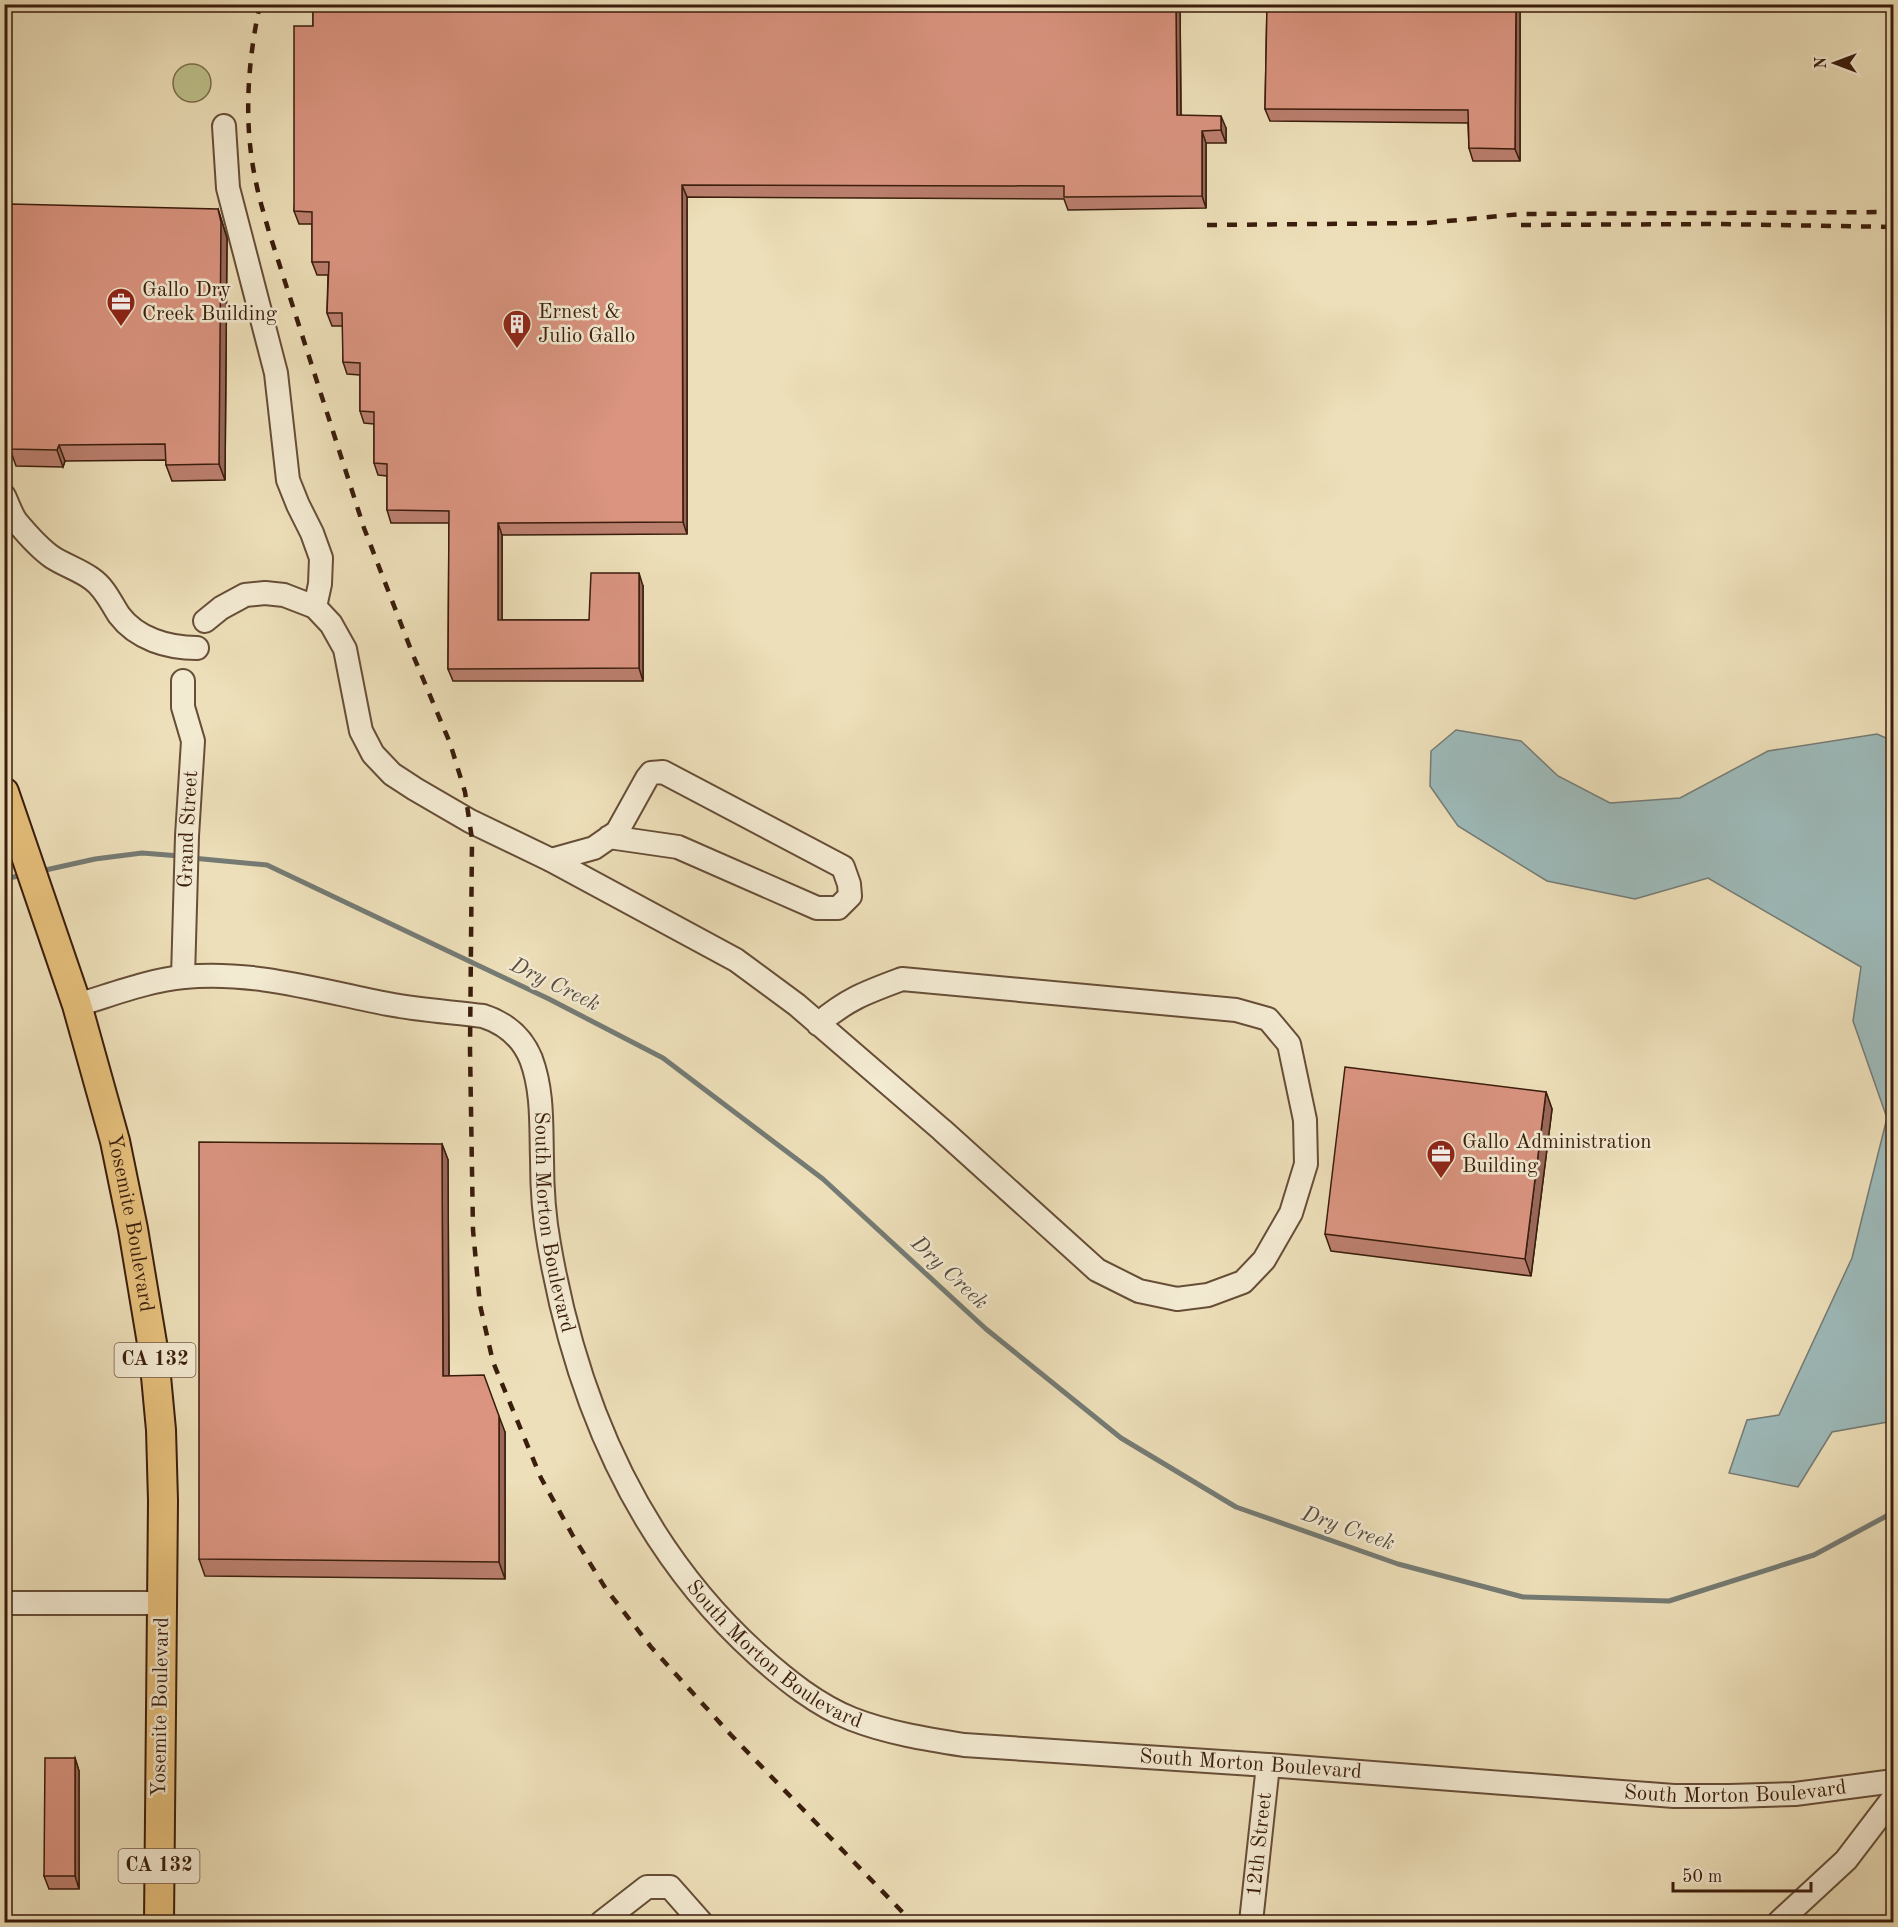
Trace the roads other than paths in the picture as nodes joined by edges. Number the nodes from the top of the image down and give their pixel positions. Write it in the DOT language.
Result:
graph roads {
  1 [pos="224,126"];
  2 [pos="4,496"];
  3 [pos="315,607"];
  4 [pos="205,621"];
  5 [pos="196,648"];
  6 [pos="183,681"];
  7 [pos="5,795"];
  8 [pos="609,837"];
  9 [pos="551,860"];
  10 [pos="183,977"];
  11 [pos="77,1005"];
  12 [pos="818,1024"];
  13 [pos="4,1603"];
  14 [pos="163,1603"];
  15 [pos="1268,1765"];
  16 [pos="1893,1781"];
  17 [pos="1893,1797"];
  18 [pos="159,1923"];
  19 [pos="602,1923"];
  20 [pos="700,1923"];
  21 [pos="1251,1923"];
  22 [pos="1779,1923"];
  1 -- 3 [label="street"];
  2 -- 5 [label="street"];
  3 -- 4 [label="street"];
  3 -- 9 [label="street"];
  6 -- 10 [label="street, Grand Street"];
  7 -- 11 [label="main road, Yosemite Boulevard / CA 132"];
  8 -- 8 [label="street"];
  8 -- 9 [label="street"];
  9 -- 12 [label="street"];
  10 -- 11 [label="street, South Morton Boulevard"];
  10 -- 15 [label="street, South Morton Boulevard"];
  11 -- 14 [label="main road, Yosemite Boulevard / CA 132"];
  12 -- 12 [label="street"];
  13 -- 14 [label="street"];
  14 -- 18 [label="main road, Yosemite Boulevard / CA 132"];
  15 -- 16 [label="street, South Morton Boulevard"];
  15 -- 21 [label="street, 12th Street"];
  17 -- 22 [label="street"];
  19 -- 20 [label="street"];
}
